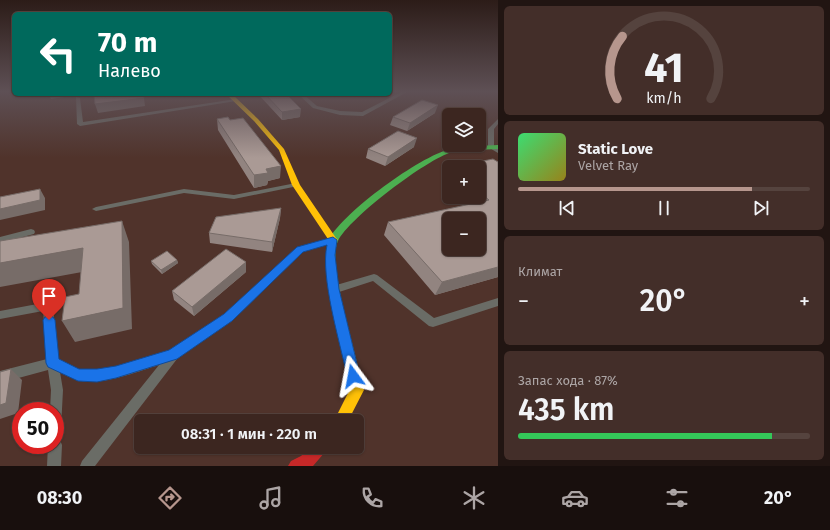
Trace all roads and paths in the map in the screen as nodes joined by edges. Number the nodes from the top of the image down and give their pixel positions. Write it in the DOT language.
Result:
graph roads {
  1 [pos="79,114"];
  2 [pos="138,114"];
  3 [pos="250,114"];
  4 [pos="498,121"];
  5 [pos="496,148"];
  6 [pos="296,185"];
  7 [pos="96,208"];
  8 [pos="30,232"];
  9 [pos="0,240"];
  10 [pos="333,240"];
  11 [pos="334,289"];
  12 [pos="498,302"];
  13 [pos="0,315"];
  14 [pos="172,355"];
  15 [pos="53,363"];
  16 [pos="0,377"];
  17 [pos="56,402"];
  18 [pos="345,414"];
  19 [pos="55,454"];
  20 [pos="313,454"];
  21 [pos="303,464"];
  22 [pos="54,466"];
  23 [pos="88,466"];
  1 -- 2 [label="lane"];
  3 -- 6 [label="main road"];
  4 -- 5 [label="lane"];
  5 -- 10 [label="main road"];
  6 -- 7 [label="lane"];
  6 -- 10 [label="main road"];
  8 -- 9 [label="lane"];
  10 -- 11 [label="main road"];
  10 -- 14 [label="lane"];
  11 -- 12 [label="lane"];
  11 -- 18 [label="main road"];
  13 -- 15 [label="lane"];
  14 -- 15 [label="lane"];
  14 -- 23 [label="lane"];
  15 -- 16 [label="lane"];
  15 -- 17 [label="lane"];
  19 -- 22 [label="lane"];
  20 -- 21 [label="main road"];
}
